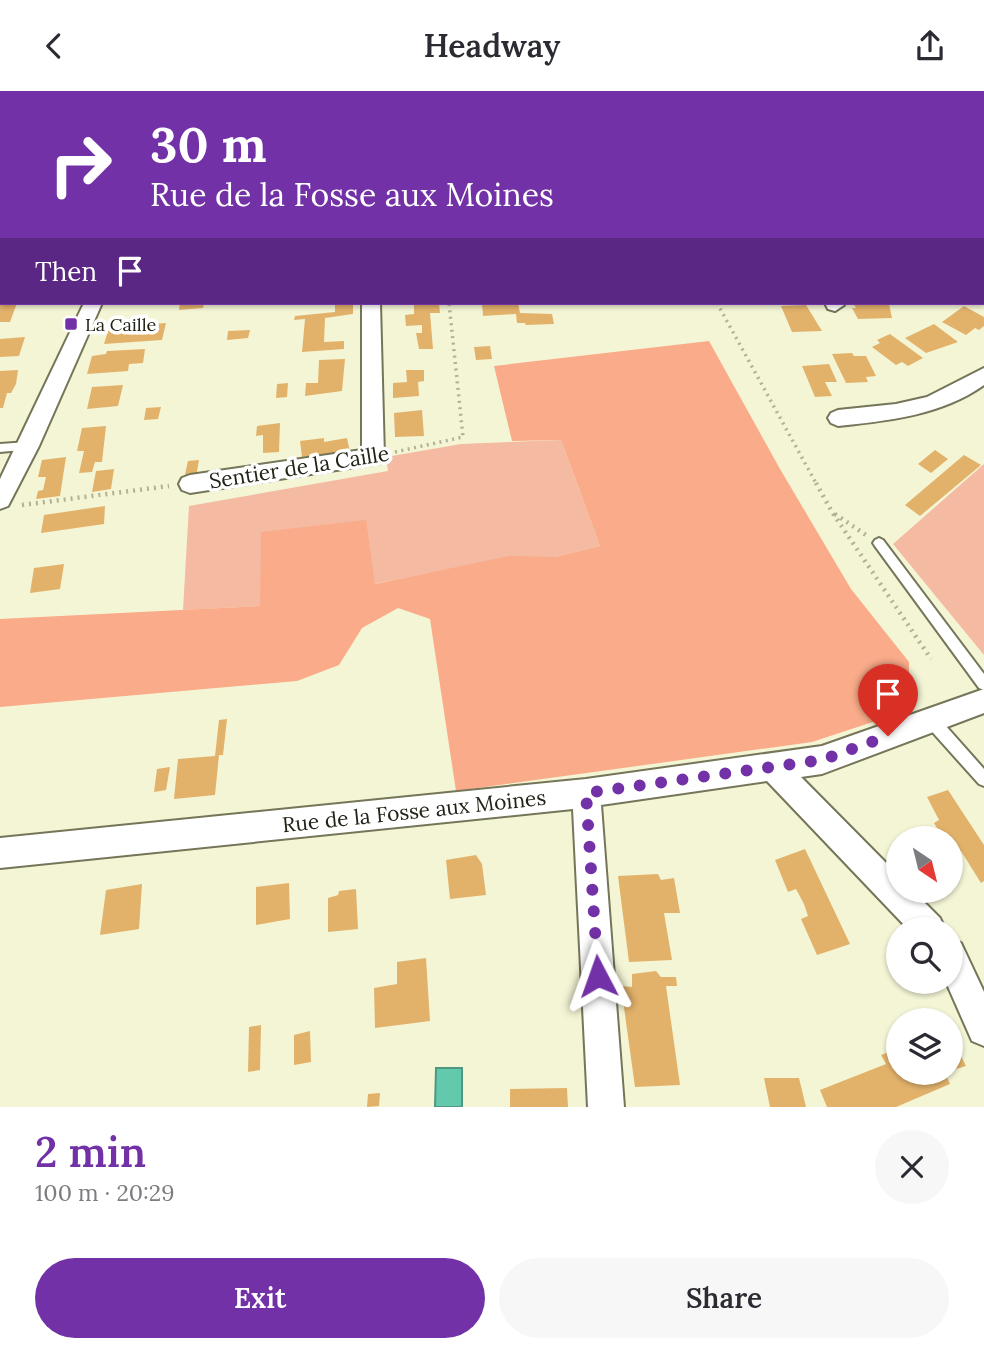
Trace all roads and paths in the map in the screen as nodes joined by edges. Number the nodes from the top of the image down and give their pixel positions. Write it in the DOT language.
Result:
graph roads {
  1 [pos="92,305"];
  2 [pos="371,305"];
  3 [pos="449,305"];
  4 [pos="718,305"];
  5 [pos="984,375"];
  6 [pos="838,418"];
  7 [pos="28,446"];
  8 [pos="0,448"];
  9 [pos="373,457"];
  10 [pos="190,484"];
  11 [pos="7,503"];
  12 [pos="832,512"];
  13 [pos="878,543"];
  14 [pos="931,659"];
  15 [pos="984,684"];
  16 [pos="984,701"];
  17 [pos="932,720"];
  18 [pos="773,768"];
  19 [pos="984,779"];
  20 [pos="586,793"];
  21 [pos="0,853"];
  22 [pos="917,917"];
  23 [pos="963,983"];
  24 [pos="984,1029"];
  25 [pos="606,1107"];
  1 -- 7 [label="street"];
  2 -- 9 [label="street"];
  3 -- 9 [label="path, Sentier de la Caille"];
  4 -- 12 [label="path"];
  5 -- 6 [label="street"];
  7 -- 8 [label="lane"];
  7 -- 11 [label="street"];
  9 -- 10 [label="street, Sentier de la Caille"];
  10 -- 11 [label="path, Sentier de la Caille"];
  12 -- 13 [label="path"];
  12 -- 14 [label="path"];
  13 -- 15 [label="lane"];
  16 -- 17 [label="street, Rue de la Fosse aux Moines"];
  17 -- 18 [label="street, Rue de la Fosse aux Moines"];
  17 -- 19 [label="lane"];
  18 -- 20 [label="street, Rue de la Fosse aux Moines"];
  18 -- 22 [label="street"];
  20 -- 21 [label="street, Rue de la Fosse aux Moines"];
  20 -- 25 [label="street"];
  23 -- 24 [label="street"];
}
